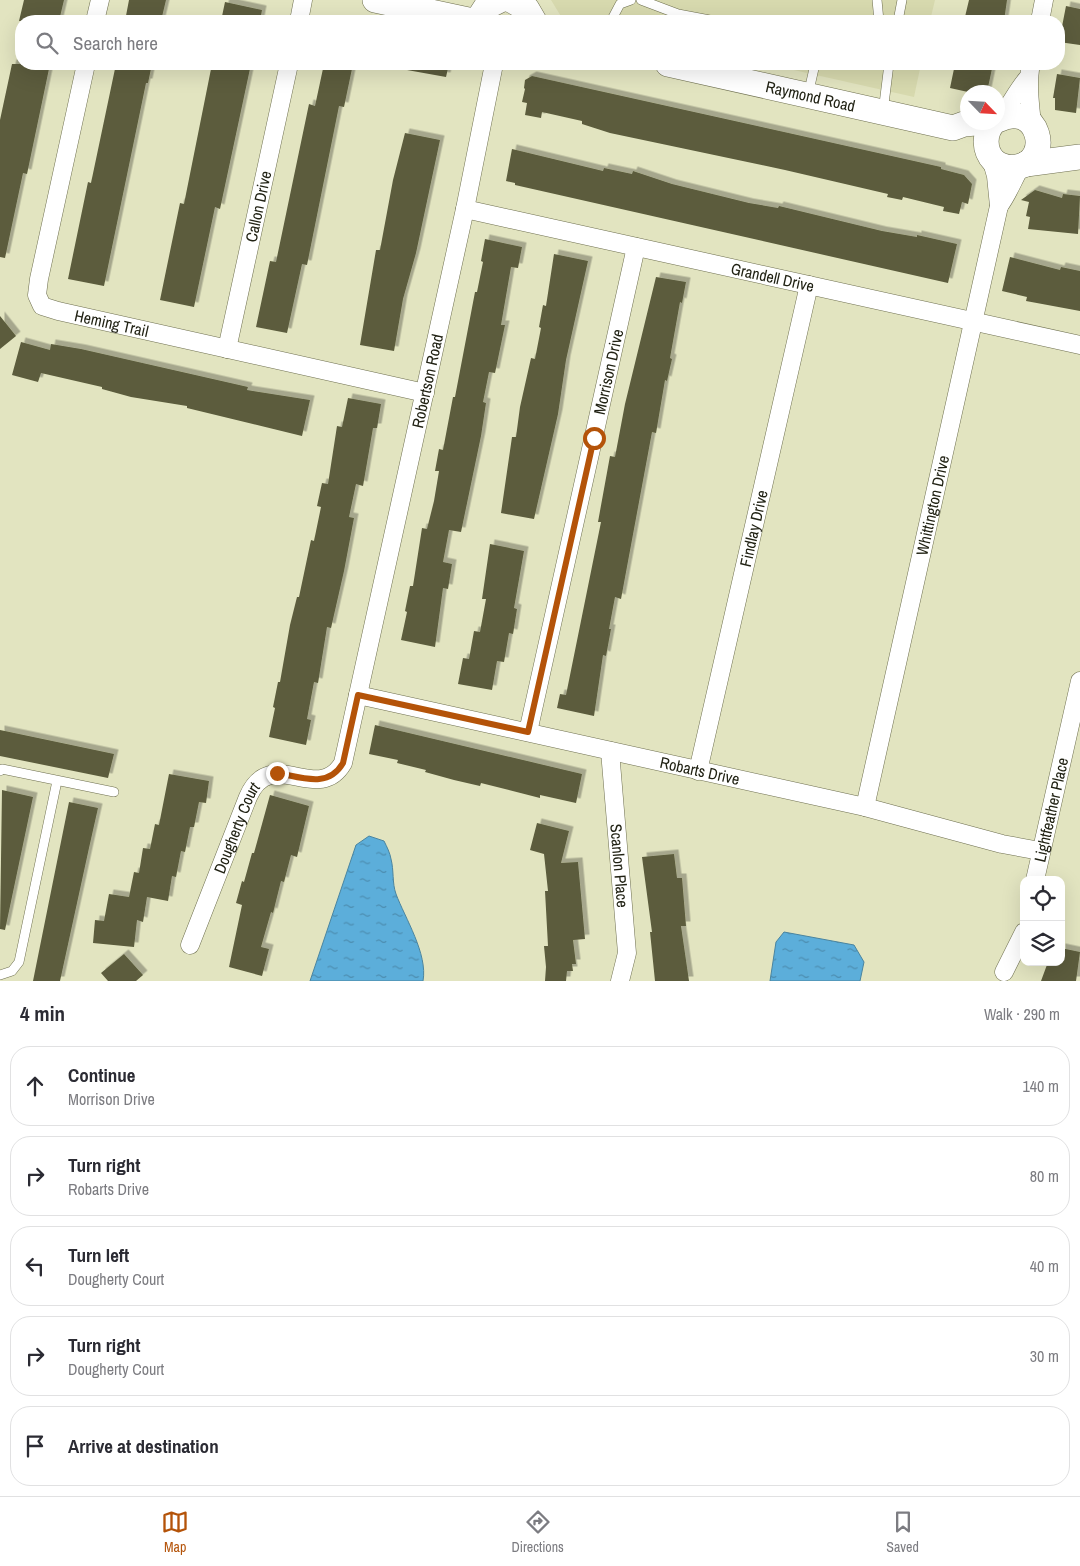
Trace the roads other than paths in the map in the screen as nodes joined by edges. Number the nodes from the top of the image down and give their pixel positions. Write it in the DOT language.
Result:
graph roads {
  1 [pos="100,0"];
  2 [pos="303,0"];
  3 [pos="375,0"];
  4 [pos="500,0"];
  5 [pos="511,0"];
  6 [pos="631,0"];
  7 [pos="640,0"];
  8 [pos="876,0"];
  9 [pos="902,0"];
  10 [pos="1044,0"];
  11 [pos="96,15"];
  12 [pos="300,15"];
  13 [pos="445,15"];
  14 [pos="481,15"];
  15 [pos="530,15"];
  16 [pos="614,15"];
  17 [pos="683,15"];
  18 [pos="878,15"];
  19 [pos="899,15"];
  20 [pos="1041,15"];
  21 [pos="85,70"];
  22 [pos="288,70"];
  23 [pos="493,70"];
  24 [pos="695,70"];
  25 [pos="814,70"];
  26 [pos="887,70"];
  27 [pos="1029,71"];
  28 [pos="808,95"];
  29 [pos="1005,111"];
  30 [pos="883,112"];
  31 [pos="1005,118"];
  32 [pos="960,125"];
  33 [pos="1033,126"];
  34 [pos="953,128"];
  35 [pos="989,130"];
  36 [pos="988,152"];
  37 [pos="1080,156"];
  38 [pos="1023,165"];
  39 [pos="999,206"];
  40 [pos="465,209"];
  41 [pos="636,247"];
  42 [pos="808,285"];
  43 [pos="972,322"];
  44 [pos="1080,345"];
  45 [pos="227,349"];
  46 [pos="425,393"];
  47 [pos="1080,681"];
  48 [pos="358,695"];
  49 [pos="528,732"];
  50 [pos="610,751"];
  51 [pos="0,771"];
  52 [pos="698,772"];
  53 [pos="57,780"];
  54 [pos="114,792"];
  55 [pos="865,807"];
  56 [pos="1040,851"];
  57 [pos="1036,876"];
  58 [pos="1020,940"];
  59 [pos="190,945"];
  60 [pos="1004,972"];
  61 [pos="0,975"];
  62 [pos="620,981"];
  1 -- 11 [label="street"];
  2 -- 12 [label="street"];
  3 -- 13 [label="street"];
  4 -- 14 [label="street"];
  5 -- 15 [label="street"];
  6 -- 16 [label="lane"];
  7 -- 17 [label="lane"];
  8 -- 18 [label="lane"];
  9 -- 19 [label="lane"];
  10 -- 20 [label="street"];
  21 -- 45 [label="street, Heming Trail"];
  22 -- 45 [label="street, Callon Drive"];
  23 -- 40 [label="street, Robertson Road"];
  24 -- 28 [label="street, Raymond Road"];
  25 -- 28 [label="lane"];
  26 -- 30 [label="lane"];
  27 -- 29 [label="street"];
  27 -- 33 [label="street"];
  28 -- 30 [label="street, Raymond Road"];
  30 -- 34 [label="street, Raymond Road"];
  31 -- 33 [label="street"];
  32 -- 34 [label="street, Raymond Road"];
  33 -- 37 [label="street"];
  33 -- 38 [label="street"];
  34 -- 36 [label="street, Raymond Road"];
  35 -- 36 [label="street"];
  36 -- 38 [label="street"];
  36 -- 39 [label="street, Whittington Drive"];
  37 -- 38 [label="street"];
  38 -- 39 [label="street, Whittington Drive"];
  39 -- 43 [label="street, Whittington Drive"];
  40 -- 41 [label="street, Grandell Drive"];
  40 -- 46 [label="street, Robertson Road"];
  41 -- 42 [label="street, Grandell Drive"];
  41 -- 49 [label="street, Morrison Drive"];
  42 -- 43 [label="street, Grandell Drive"];
  42 -- 52 [label="street, Findlay Drive"];
  43 -- 44 [label="street, Grandell Drive"];
  43 -- 55 [label="street, Whittington Drive"];
  45 -- 46 [label="street, Heming Trail"];
  46 -- 48 [label="street, Robertson Road"];
  47 -- 56 [label="street, Lightfeather Place"];
  48 -- 49 [label="street, Robarts Drive"];
  48 -- 59 [label="street, Dougherty Court"];
  49 -- 50 [label="street, Robarts Drive"];
  50 -- 52 [label="street, Robarts Drive"];
  50 -- 62 [label="street, Scanlon Place"];
  51 -- 53 [label="lane"];
  52 -- 55 [label="street, Robarts Drive"];
  53 -- 54 [label="lane"];
  53 -- 61 [label="lane"];
  55 -- 56 [label="street, Robarts Drive"];
  56 -- 57 [label="street, Lightfeather Place"];
  58 -- 60 [label="street"];
}
